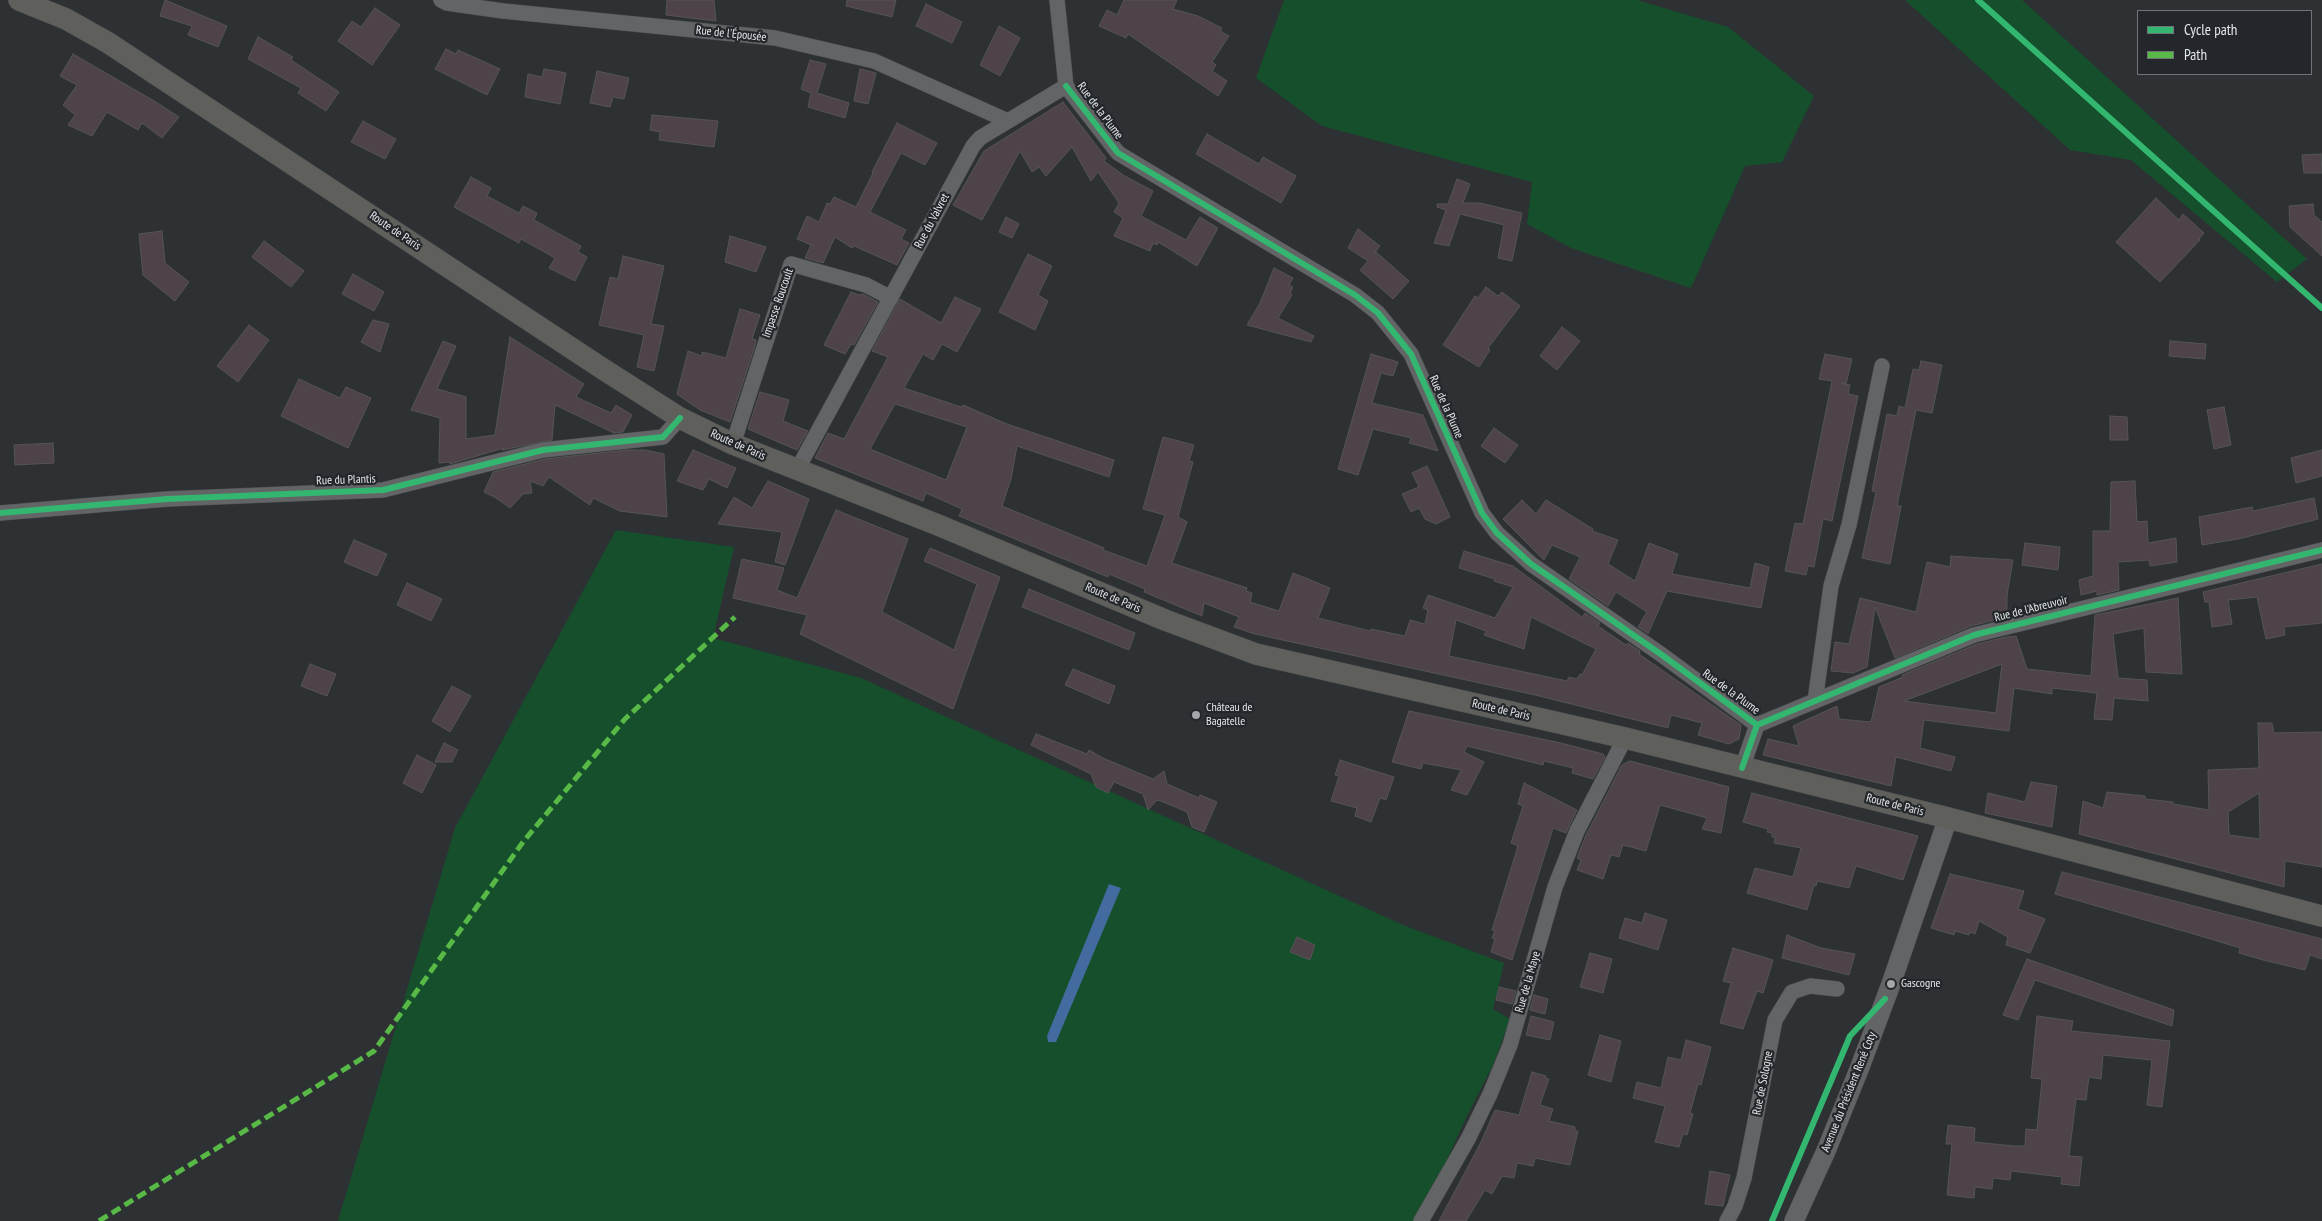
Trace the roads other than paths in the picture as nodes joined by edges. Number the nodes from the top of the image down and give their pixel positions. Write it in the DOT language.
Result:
graph roads {
  1 [pos="20,0"];
  2 [pos="440,0"];
  3 [pos="1057,0"];
  4 [pos="1066,86"];
  5 [pos="1008,121"];
  6 [pos="891,298"];
  7 [pos="1882,366"];
  8 [pos="680,418"];
  9 [pos="734,444"];
  10 [pos="797,470"];
  11 [pos="0,514"];
  12 [pos="2322,550"];
  13 [pos="1815,701"];
  14 [pos="1757,725"];
  15 [pos="1625,738"];
  16 [pos="1742,768"];
  17 [pos="1948,818"];
  18 [pos="2322,916"];
  19 [pos="1836,989"];
  20 [pos="1421,1221"];
  21 [pos="1727,1221"];
  22 [pos="1794,1221"];
  1 -- 8 [label="main road, Route de Paris"];
  2 -- 5 [label="street, Rue de l'Épousée"];
  3 -- 4 [label="street"];
  4 -- 5 [label="street, Rue du Valvret"];
  4 -- 14 [label="street, Rue de la Plume"];
  5 -- 6 [label="street, Rue du Valvret"];
  6 -- 9 [label="street, Impasse Roucoult"];
  6 -- 10 [label="street, Rue du Valvret"];
  7 -- 13 [label="street"];
  8 -- 9 [label="main road, Route de Paris"];
  8 -- 11 [label="street, Rue du Plantis"];
  9 -- 10 [label="main road, Route de Paris"];
  10 -- 15 [label="main road, Route de Paris"];
  12 -- 13 [label="street, Rue de l'Abreuvoir"];
  13 -- 14 [label="street, Rue de l'Abreuvoir"];
  14 -- 16 [label="street, Rue de la Plume"];
  15 -- 16 [label="main road, Route de Paris"];
  15 -- 20 [label="street, Rue de la Maye"];
  16 -- 17 [label="main road, Route de Paris"];
  17 -- 18 [label="main road, Route de Paris"];
  17 -- 22 [label="street, Avenue du Président René Coty"];
  19 -- 21 [label="street, Rue de Sologne"];
}
